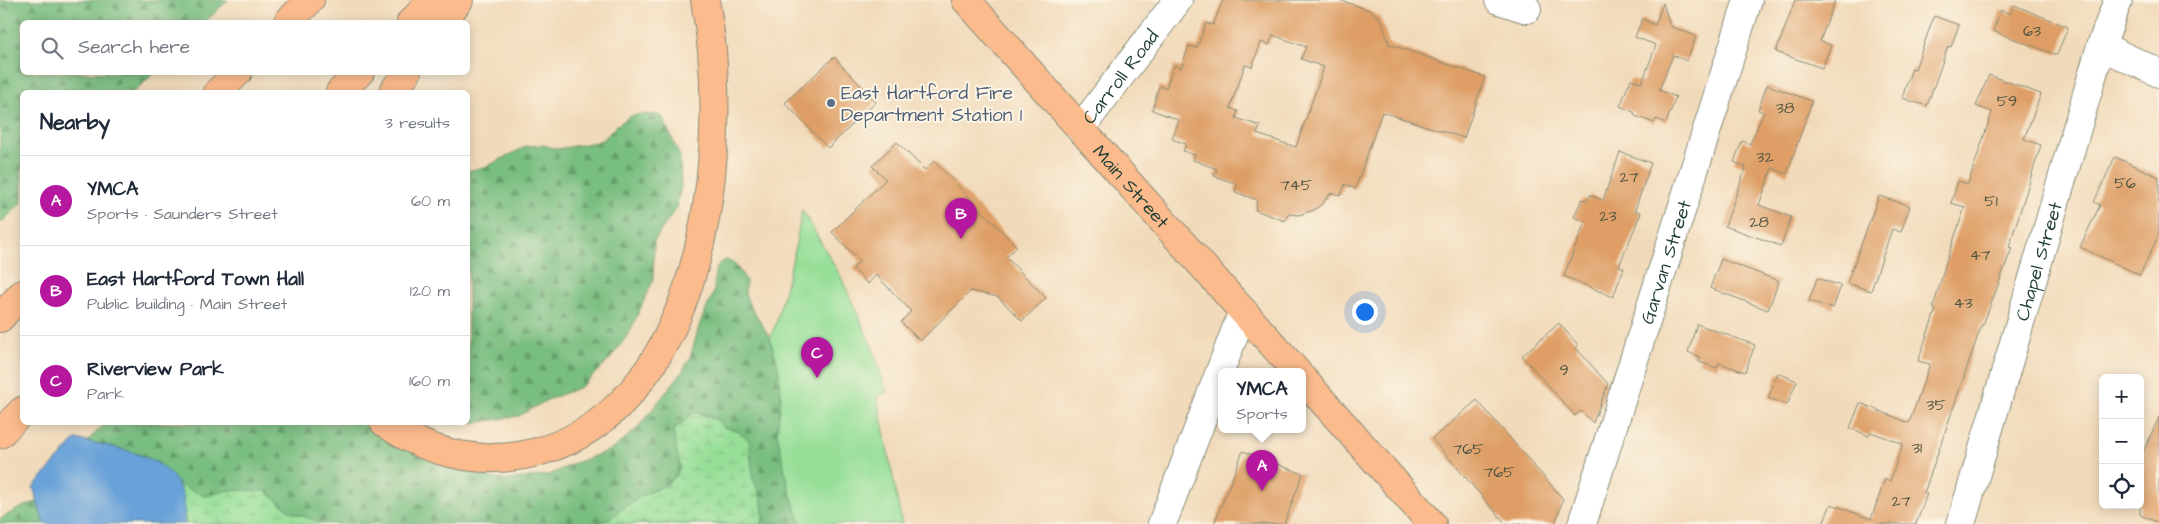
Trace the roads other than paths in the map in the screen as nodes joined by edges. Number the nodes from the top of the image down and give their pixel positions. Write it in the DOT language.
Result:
graph roads {
  1 [pos="310,0"];
  2 [pos="434,0"];
  3 [pos="459,0"];
  4 [pos="705,0"];
  5 [pos="966,0"];
  6 [pos="1178,0"];
  7 [pos="1500,0"];
  8 [pos="1748,0"];
  9 [pos="2118,0"];
  10 [pos="1527,9"];
  11 [pos="290,20"];
  12 [pos="413,20"];
  13 [pos="444,20"];
  14 [pos="2101,46"];
  15 [pos="2159,73"];
  16 [pos="235,75"];
  17 [pos="357,75"];
  18 [pos="405,75"];
  19 [pos="220,90"];
  20 [pos="342,90"];
  21 [pos="394,90"];
  22 [pos="1080,129"];
  23 [pos="20,296"];
  24 [pos="1243,311"];
  25 [pos="0,318"];
  26 [pos="1221,368"];
  27 [pos="1293,368"];
  28 [pos="1218,377"];
  29 [pos="1306,382"];
  30 [pos="20,413"];
  31 [pos="388,425"];
  32 [pos="0,434"];
  33 [pos="1162,524"];
  34 [pos="1432,524"];
  35 [pos="1582,524"];
  36 [pos="1961,524"];
  1 -- 11 [label="highway"];
  2 -- 12 [label="highway"];
  3 -- 13 [label="highway"];
  4 -- 31 [label="highway"];
  5 -- 22 [label="highway, Main Street"];
  6 -- 22 [label="street, Carroll Road"];
  7 -- 10 [label="street"];
  8 -- 35 [label="street, Garvan Street"];
  9 -- 14 [label="street, Chapel Street"];
  14 -- 15 [label="street"];
  14 -- 36 [label="street, Chapel Street"];
  16 -- 19 [label="highway"];
  17 -- 20 [label="highway"];
  18 -- 21 [label="highway"];
  22 -- 24 [label="highway, Main Street"];
  23 -- 25 [label="highway"];
  24 -- 26 [label="street"];
  24 -- 27 [label="highway, Main Street"];
  28 -- 33 [label="street"];
  29 -- 34 [label="highway"];
  30 -- 32 [label="highway"];
}
